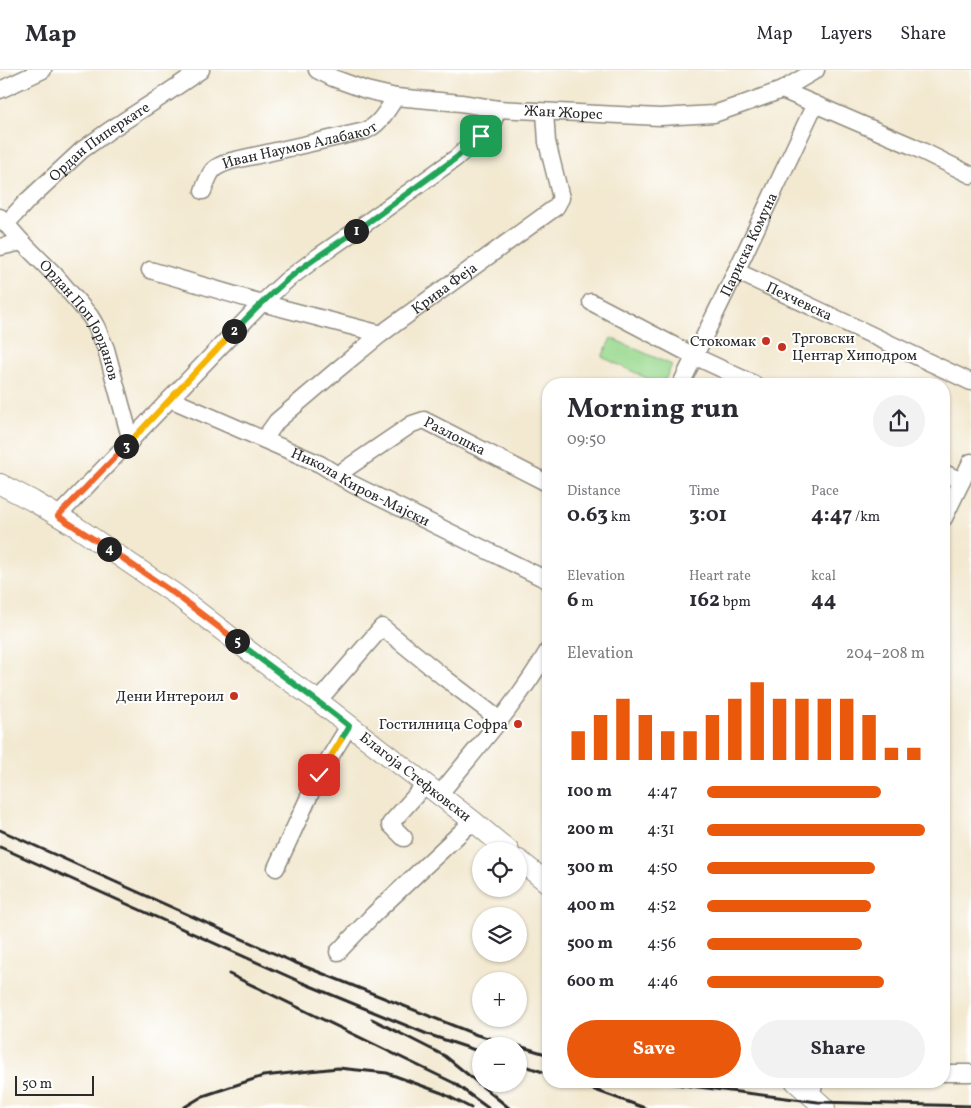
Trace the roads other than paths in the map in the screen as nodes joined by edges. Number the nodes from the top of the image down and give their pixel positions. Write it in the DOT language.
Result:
graph roads {
  1 [pos="43,70"];
  2 [pos="201,70"];
  3 [pos="317,70"];
  4 [pos="816,70"];
  5 [pos="0,90"];
  6 [pos="782,90"];
  7 [pos="396,97"];
  8 [pos="815,104"];
  9 [pos="498,109"];
  10 [pos="545,112"];
  11 [pos="971,175"];
  12 [pos="203,190"];
  13 [pos="3,220"];
  14 [pos="22,242"];
  15 [pos="0,247"];
  16 [pos="150,270"];
  17 [pos="736,271"];
  18 [pos="591,302"];
  19 [pos="262,303"];
  20 [pos="381,334"];
  21 [pos="694,356"];
  22 [pos="684,378"];
  23 [pos="741,378"];
  24 [pos="971,382"];
  25 [pos="170,399"];
  26 [pos="264,439"];
  27 [pos="131,441"];
  28 [pos="971,462"];
  29 [pos="337,475"];
  30 [pos="950,476"];
  31 [pos="542,480"];
  32 [pos="962,481"];
  33 [pos="0,484"];
  34 [pos="950,506"];
  35 [pos="58,516"];
  36 [pos="542,578"];
  37 [pos="542,660"];
  38 [pos="318,701"];
  39 [pos="500,720"];
  40 [pos="349,726"];
  41 [pos="432,790"];
  42 [pos="473,821"];
  43 [pos="404,838"];
  44 [pos="498,842"];
  45 [pos="527,866"];
  46 [pos="276,868"];
  47 [pos="542,878"];
  48 [pos="338,952"];
  49 [pos="950,1073"];
  50 [pos="971,1073"];
  51 [pos="806,1088"];
  52 [pos="817,1095"];
  1 -- 5 [label="street"];
  2 -- 13 [label="street, Ордан Пиперкате"];
  3 -- 7 [label="street, Жан Жорес"];
  4 -- 6 [label="street, Жан Жорес"];
  6 -- 8 [label="street"];
  6 -- 10 [label="street, Жан Жорес"];
  7 -- 9 [label="street, Жан Жорес"];
  7 -- 12 [label="street, Иван Наумов Алабакот"];
  8 -- 11 [label="street"];
  8 -- 17 [label="street, Париска Комуна"];
  9 -- 10 [label="street, Жан Жорес"];
  9 -- 19 [label="street"];
  10 -- 20 [label="street, Крива Феја"];
  13 -- 14 [label="street, Ордан Поп Јорданов"];
  14 -- 15 [label="street"];
  14 -- 27 [label="street, Ордан Поп Јорданов"];
  16 -- 19 [label="street"];
  17 -- 21 [label="street, Париска Комуна"];
  17 -- 24 [label="street, Пехчевска"];
  18 -- 21 [label="street"];
  19 -- 20 [label="street"];
  19 -- 25 [label="street"];
  20 -- 26 [label="street, Крива Феја"];
  21 -- 22 [label="street, Париска Комуна"];
  21 -- 23 [label="street"];
  25 -- 26 [label="street, Никола Киров-Мајски"];
  25 -- 27 [label="street"];
  26 -- 29 [label="street, Никола Киров-Мајски"];
  27 -- 35 [label="street"];
  28 -- 32 [label="street"];
  29 -- 31 [label="street, Разлошка"];
  29 -- 36 [label="street, Никола Киров-Мајски"];
  30 -- 32 [label="street"];
  32 -- 34 [label="street"];
  33 -- 35 [label="main road, Благоја Стефковски"];
  35 -- 38 [label="main road, Благоја Стефковски"];
  37 -- 39 [label="street"];
  38 -- 39 [label="street"];
  38 -- 40 [label="main road, Благоја Стефковски"];
  39 -- 41 [label="street"];
  40 -- 41 [label="main road, Благоја Стефковски"];
  40 -- 46 [label="street"];
  41 -- 42 [label="main road, Благоја Стефковски"];
  41 -- 43 [label="street"];
  42 -- 44 [label="main road, Благоја Стефковски"];
  42 -- 48 [label="street"];
  45 -- 47 [label="main road"];
  49 -- 50 [label="street"];
  51 -- 52 [label="main road"];
}
